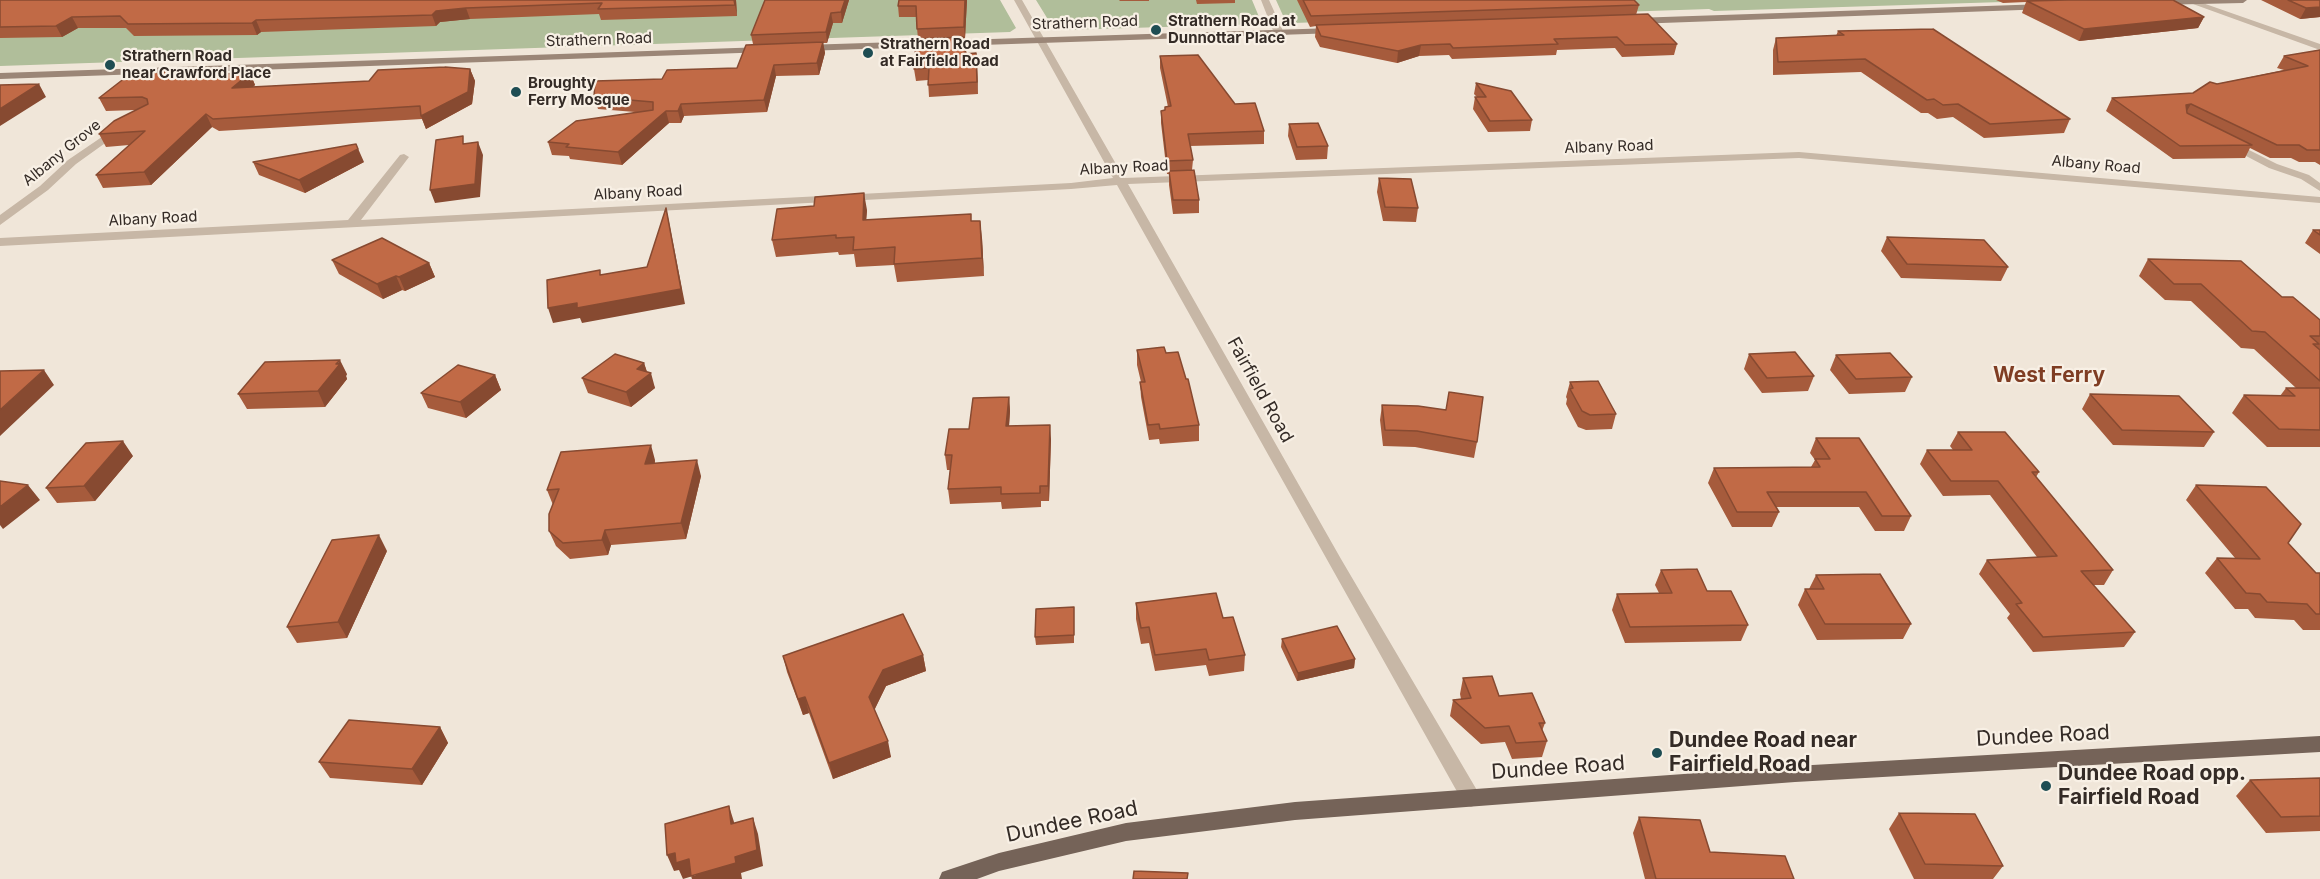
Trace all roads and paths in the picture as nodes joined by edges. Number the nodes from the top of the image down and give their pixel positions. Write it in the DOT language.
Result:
graph roads {
  1 [pos="1018,0"];
  2 [pos="1265,0"];
  3 [pos="2243,0"];
  4 [pos="2196,2"];
  5 [pos="2148,3"];
  6 [pos="2053,7"];
  7 [pos="1621,21"];
  8 [pos="1346,31"];
  9 [pos="1279,33"];
  10 [pos="1040,39"];
  11 [pos="2320,47"];
  12 [pos="799,48"];
  13 [pos="775,49"];
  14 [pos="0,75"];
  15 [pos="129,124"];
  16 [pos="2224,141"];
  17 [pos="404,157"];
  18 [pos="1119,182"];
  19 [pos="2320,188"];
  20 [pos="2320,200"];
  21 [pos="0,221"];
  22 [pos="352,223"];
  23 [pos="0,242"];
  24 [pos="2320,744"];
  25 [pos="1471,798"];
  26 [pos="950,879"];
  1 -- 10 [label="street, Fairfield Road"];
  2 -- 9 [label="street"];
  3 -- 4 [label="street"];
  4 -- 5 [label="street"];
  4 -- 11 [label="street"];
  6 -- 7 [label="street"];
  8 -- 9 [label="street, Strathern Road"];
  9 -- 10 [label="street, Strathern Road"];
  10 -- 12 [label="street, Strathern Road"];
  10 -- 18 [label="street, Fairfield Road"];
  13 -- 14 [label="street, Strathern Road"];
  15 -- 21 [label="street, Albany Grove"];
  16 -- 19 [label="street"];
  17 -- 22 [label="street"];
  18 -- 20 [label="street, Albany Road"];
  18 -- 22 [label="street, Albany Road"];
  18 -- 25 [label="street, Fairfield Road"];
  22 -- 23 [label="street, Albany Road"];
  24 -- 25 [label="main road, Dundee Road"];
  25 -- 26 [label="main road, Dundee Road"];
}
